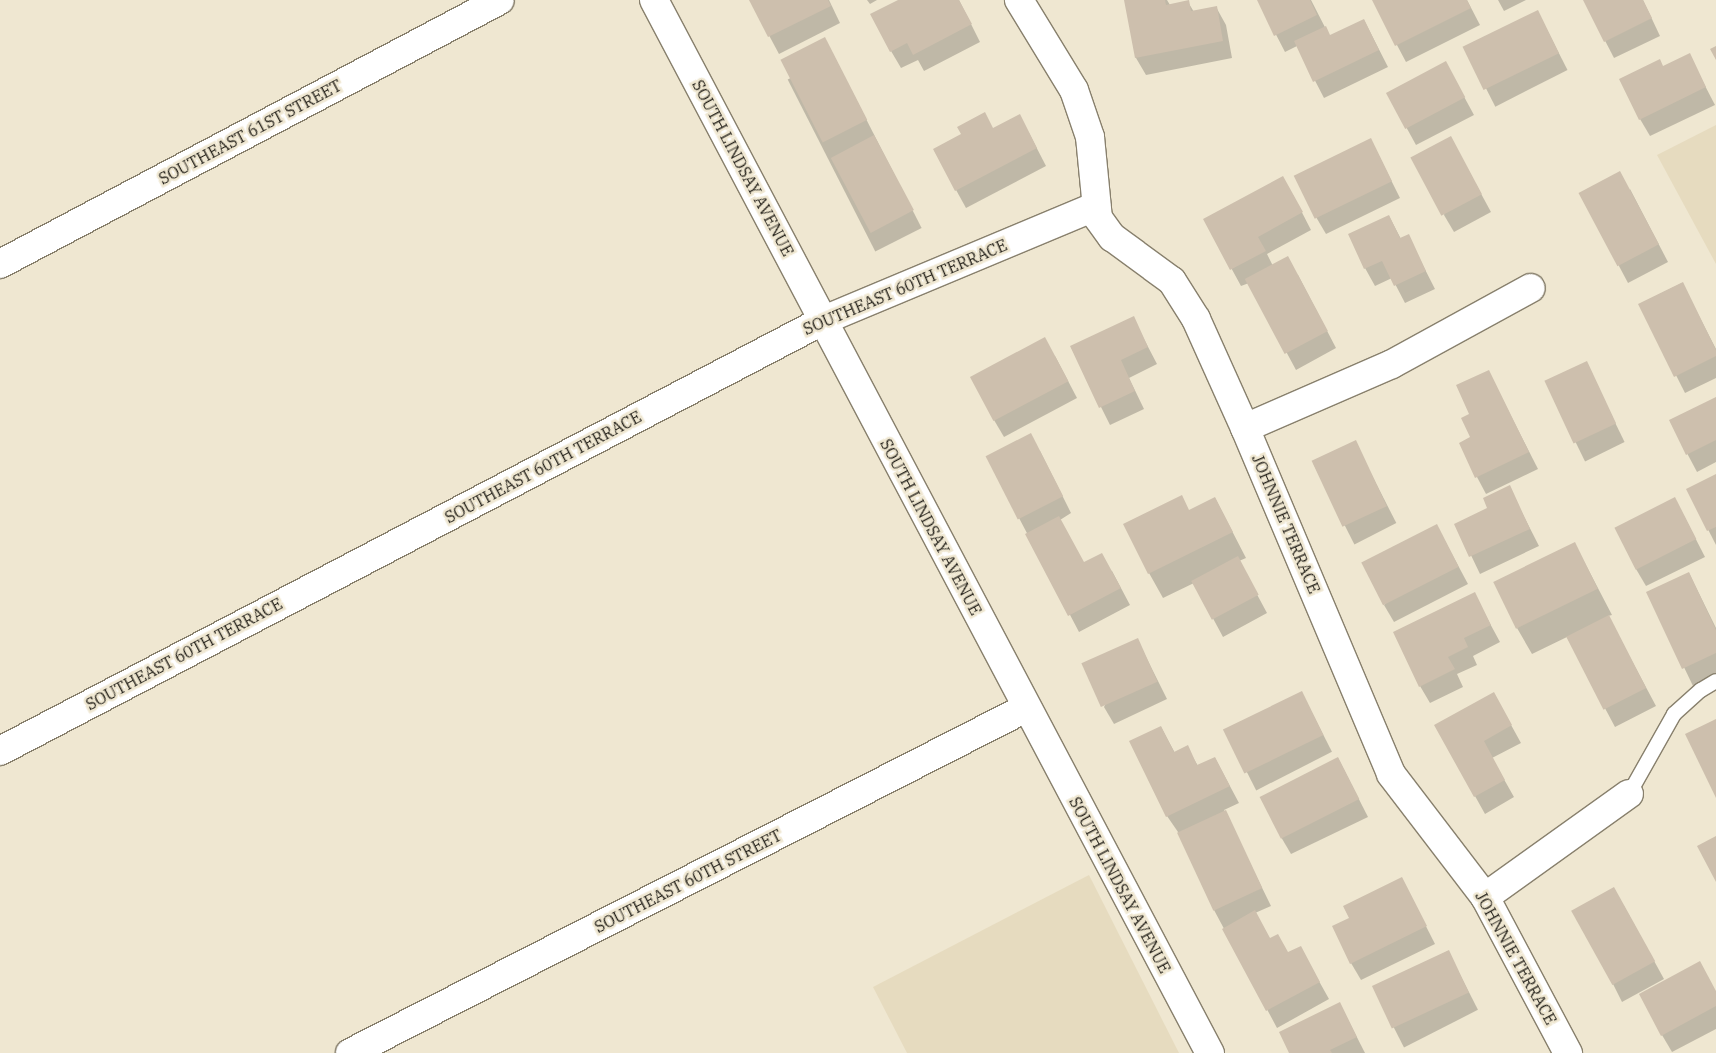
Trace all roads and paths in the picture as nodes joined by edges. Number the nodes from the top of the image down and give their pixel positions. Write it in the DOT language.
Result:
graph roads {
  1 [pos="500,0"];
  2 [pos="654,0"];
  3 [pos="1019,0"];
  4 [pos="1096,206"];
  5 [pos="0,264"];
  6 [pos="1531,288"];
  7 [pos="824,320"];
  8 [pos="1245,428"];
  9 [pos="1716,681"];
  10 [pos="1026,708"];
  11 [pos="0,750"];
  12 [pos="1629,794"];
  13 [pos="1486,897"];
  14 [pos="350,1053"];
  15 [pos="1210,1053"];
  16 [pos="1568,1053"];
  1 -- 5 [label="street, SOUTHEAST 61ST STREET"];
  2 -- 7 [label="street, SOUTH LINDSAY AVENUE"];
  3 -- 4 [label="street, JOHNNIE TERRACE"];
  4 -- 7 [label="street, SOUTHEAST 60TH TERRACE"];
  4 -- 8 [label="street, JOHNNIE TERRACE"];
  6 -- 8 [label="street"];
  7 -- 10 [label="street, SOUTH LINDSAY AVENUE"];
  7 -- 11 [label="street, SOUTHEAST 60TH TERRACE"];
  8 -- 13 [label="street, JOHNNIE TERRACE"];
  9 -- 12 [label="lane"];
  10 -- 14 [label="street, SOUTHEAST 60TH STREET"];
  10 -- 15 [label="street, SOUTH LINDSAY AVENUE"];
  12 -- 13 [label="street"];
  13 -- 16 [label="street, JOHNNIE TERRACE"];
}
